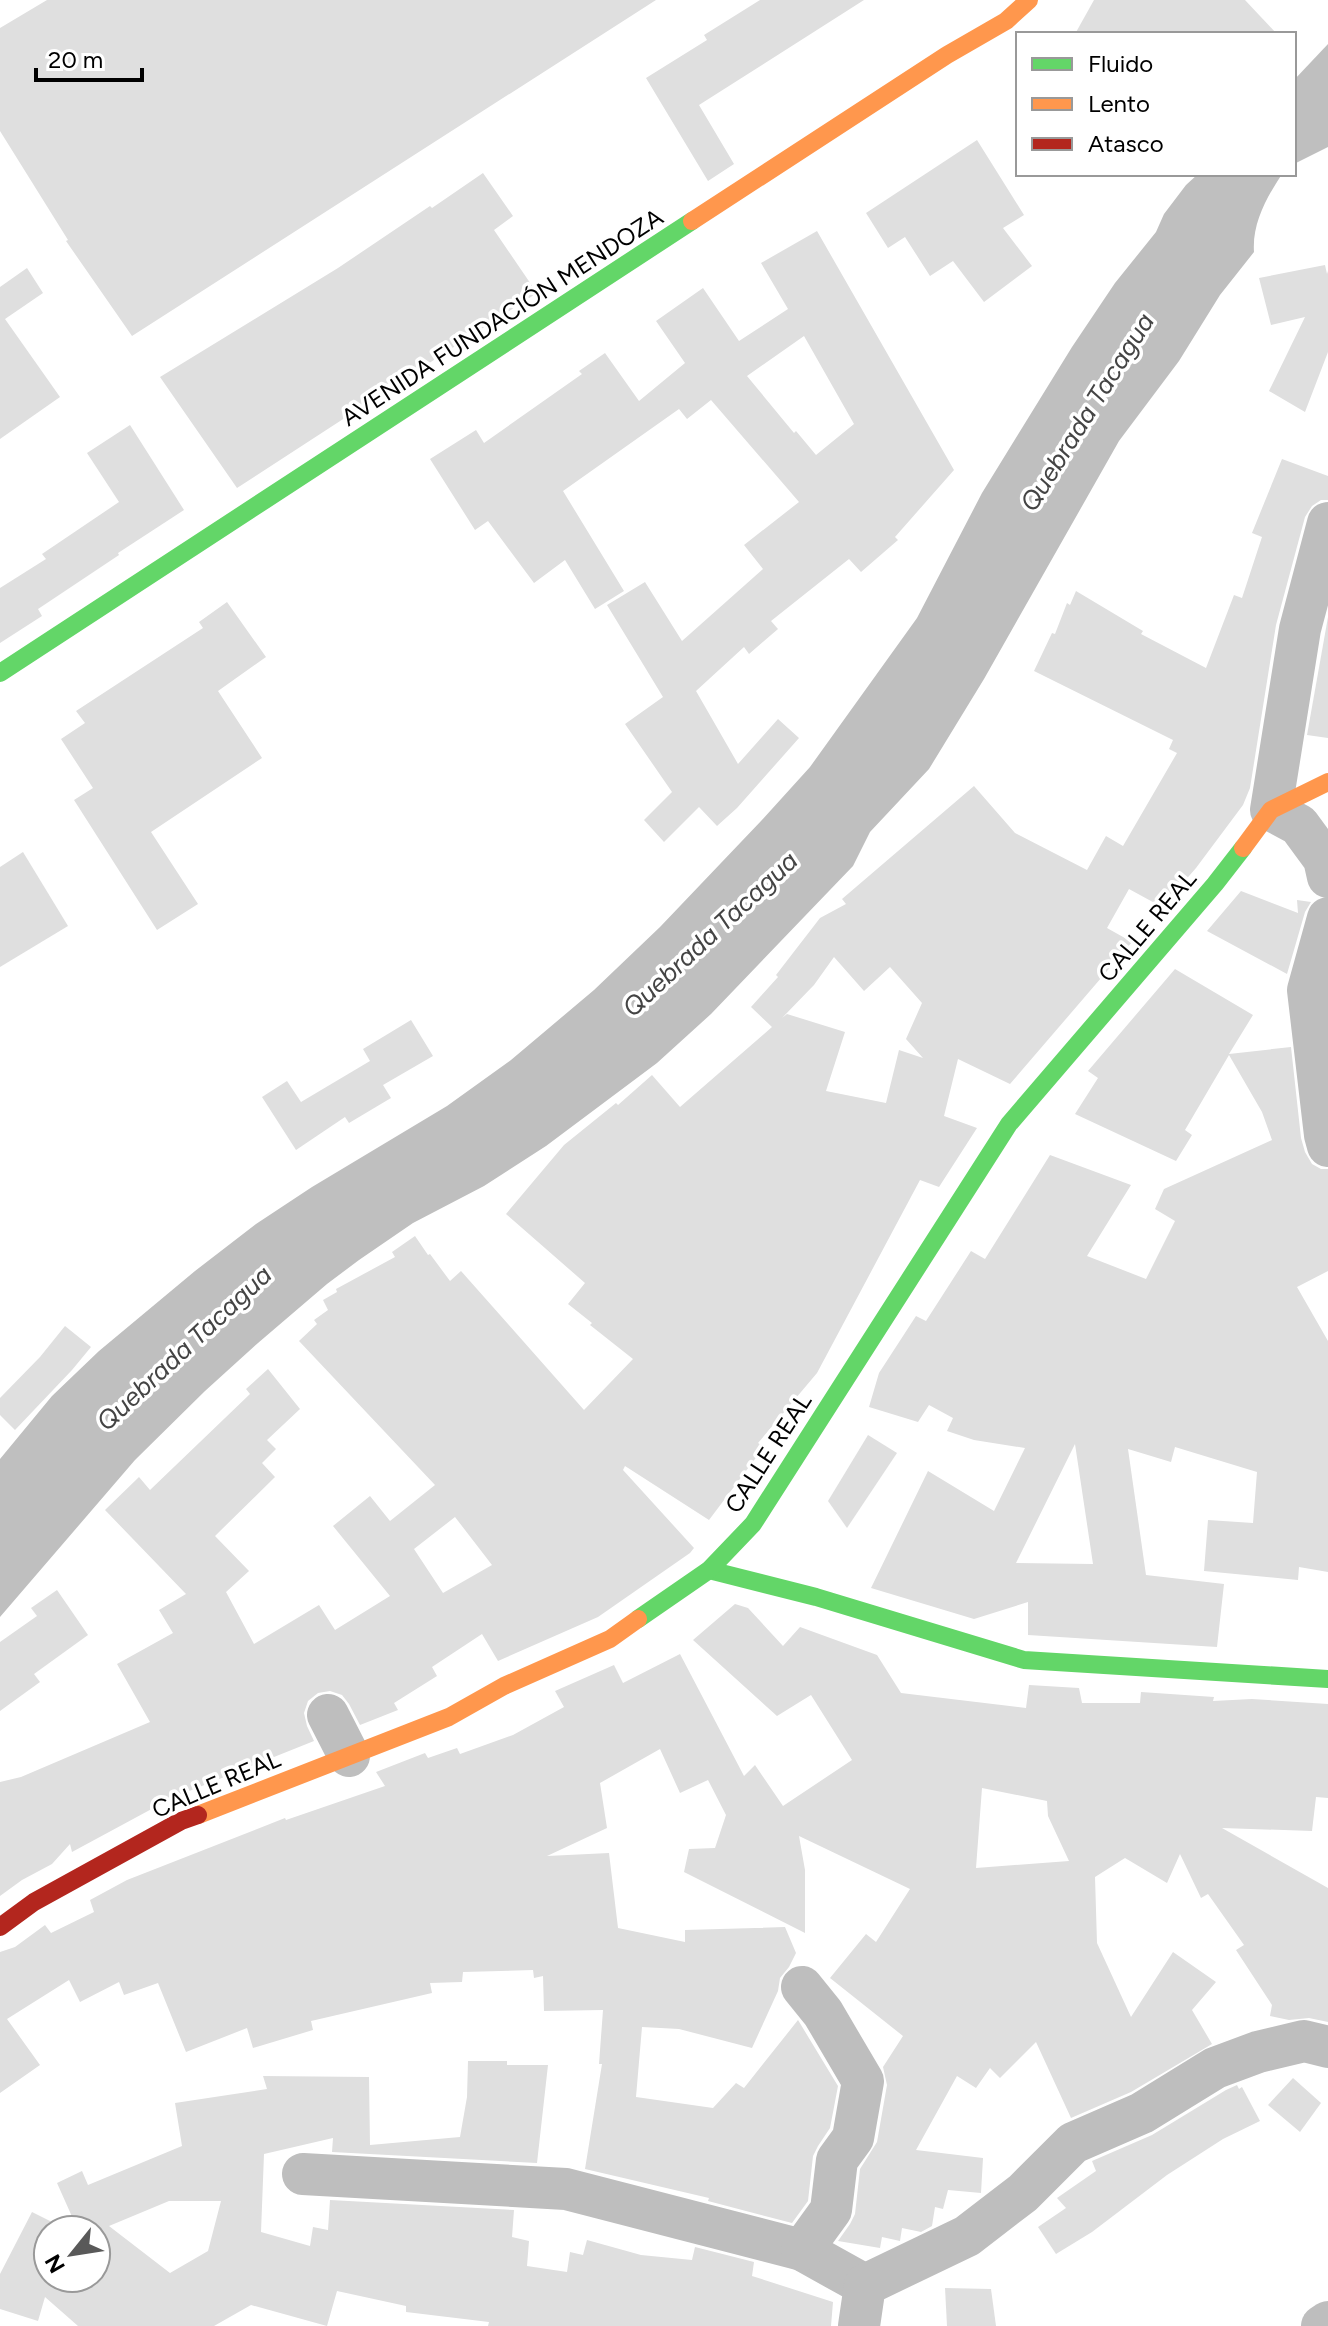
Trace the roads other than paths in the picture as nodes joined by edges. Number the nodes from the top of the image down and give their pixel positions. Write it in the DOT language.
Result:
graph roads {
  1 [pos="1029,0"];
  2 [pos="1328,523"];
  3 [pos="0,673"];
  4 [pos="1328,782"];
  5 [pos="1271,810"];
  6 [pos="1328,877"];
  7 [pos="1328,918"];
  8 [pos="1328,1146"];
  9 [pos="709,1570"];
  10 [pos="1328,1679"];
  11 [pos="328,1715"];
  12 [pos="349,1756"];
  13 [pos="0,1927"];
  14 [pos="802,1987"];
  15 [pos="1328,2047"];
  16 [pos="303,2174"];
  17 [pos="802,2250"];
  18 [pos="865,2285"];
  19 [pos="1328,2322"];
  20 [pos="859,2326"];
  21 [pos="1322,2326"];
  1 -- 3 [label="street, AVENIDA FUNDACIÓN MENDOZA"];
  2 -- 5 [label="street"];
  4 -- 5 [label="street, CALLE REAL"];
  5 -- 6 [label="street"];
  5 -- 9 [label="street, CALLE REAL"];
  7 -- 8 [label="street"];
  9 -- 10 [label="street"];
  9 -- 12 [label="street, CALLE REAL"];
  11 -- 12 [label="street"];
  12 -- 13 [label="street, CALLE REAL"];
  14 -- 17 [label="street"];
  15 -- 18 [label="street"];
  16 -- 17 [label="street"];
  17 -- 18 [label="street"];
  18 -- 20 [label="street"];
  19 -- 21 [label="street"];
}
